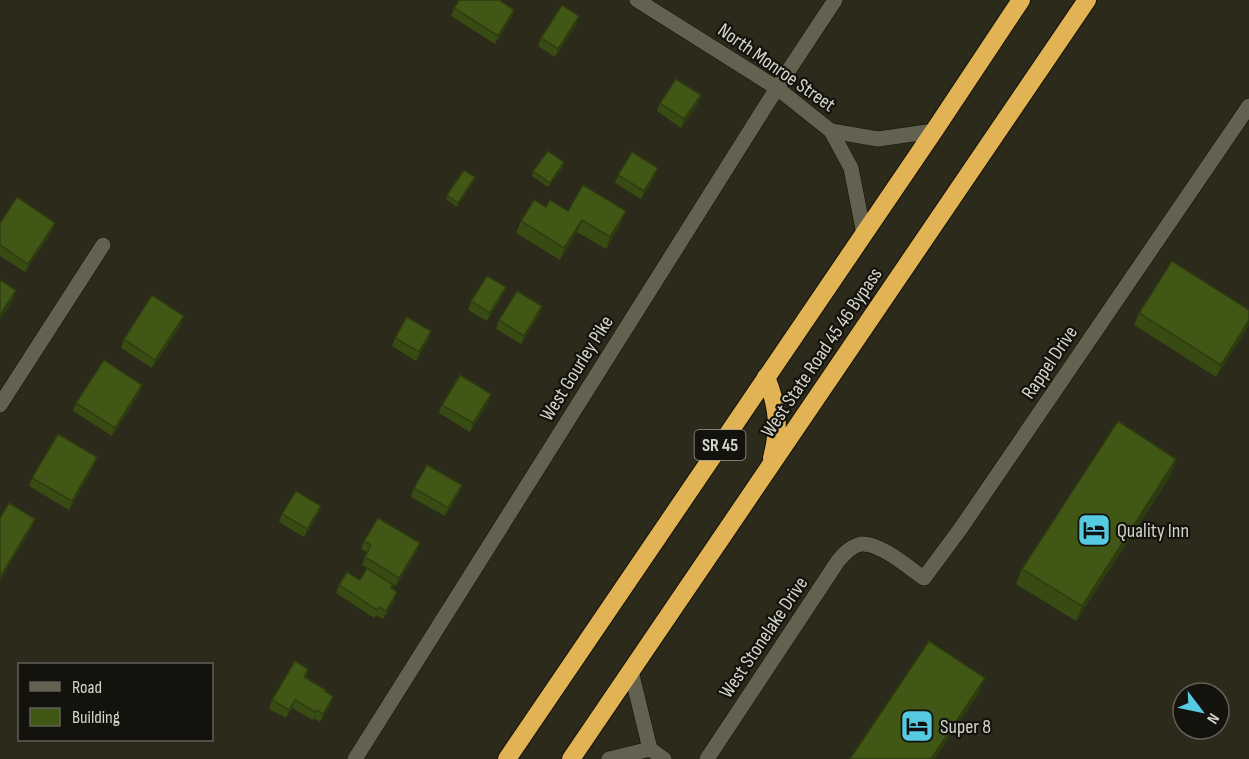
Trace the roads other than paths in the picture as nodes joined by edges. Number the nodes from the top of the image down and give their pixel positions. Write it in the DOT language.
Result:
graph roads {
  1 [pos="637,0"];
  2 [pos="835,0"];
  3 [pos="1021,0"];
  4 [pos="1087,0"];
  5 [pos="777,88"];
  6 [pos="1249,106"];
  7 [pos="831,130"];
  8 [pos="934,131"];
  9 [pos="864,234"];
  10 [pos="103,245"];
  11 [pos="766,377"];
  12 [pos="0,405"];
  13 [pos="770,466"];
  14 [pos="860,544"];
  15 [pos="631,671"];
  16 [pos="650,749"];
  17 [pos="355,759"];
  18 [pos="507,759"];
  19 [pos="571,759"];
  20 [pos="609,759"];
  21 [pos="664,759"];
  22 [pos="707,759"];
  1 -- 5 [label="street, North Monroe Street"];
  2 -- 5 [label="street, West Gourley Pike"];
  3 -- 8 [label="highway, West State Road 45 46 Bypass / SR 45"];
  4 -- 13 [label="highway, West State Road 45 46 Bypass / SR 45"];
  5 -- 7 [label="street, North Monroe Street"];
  5 -- 17 [label="street, West Gourley Pike"];
  6 -- 14 [label="street, Rappel Drive"];
  7 -- 8 [label="street, North Monroe Street"];
  7 -- 9 [label="street, North Monroe Street"];
  8 -- 9 [label="highway, West State Road 45 46 Bypass / SR 45"];
  9 -- 11 [label="highway, West State Road 45 46 Bypass / SR 45"];
  10 -- 12 [label="street"];
  11 -- 13 [label="highway"];
  11 -- 18 [label="highway, West State Road 45 46 Bypass / SR 45"];
  13 -- 15 [label="highway, West State Road 45 46 Bypass / SR 45"];
  14 -- 22 [label="street, West Stonelake Drive"];
  15 -- 16 [label="street"];
  15 -- 19 [label="highway, West State Road 45 46 Bypass / SR 45"];
  16 -- 20 [label="street"];
  16 -- 21 [label="street"];
}
